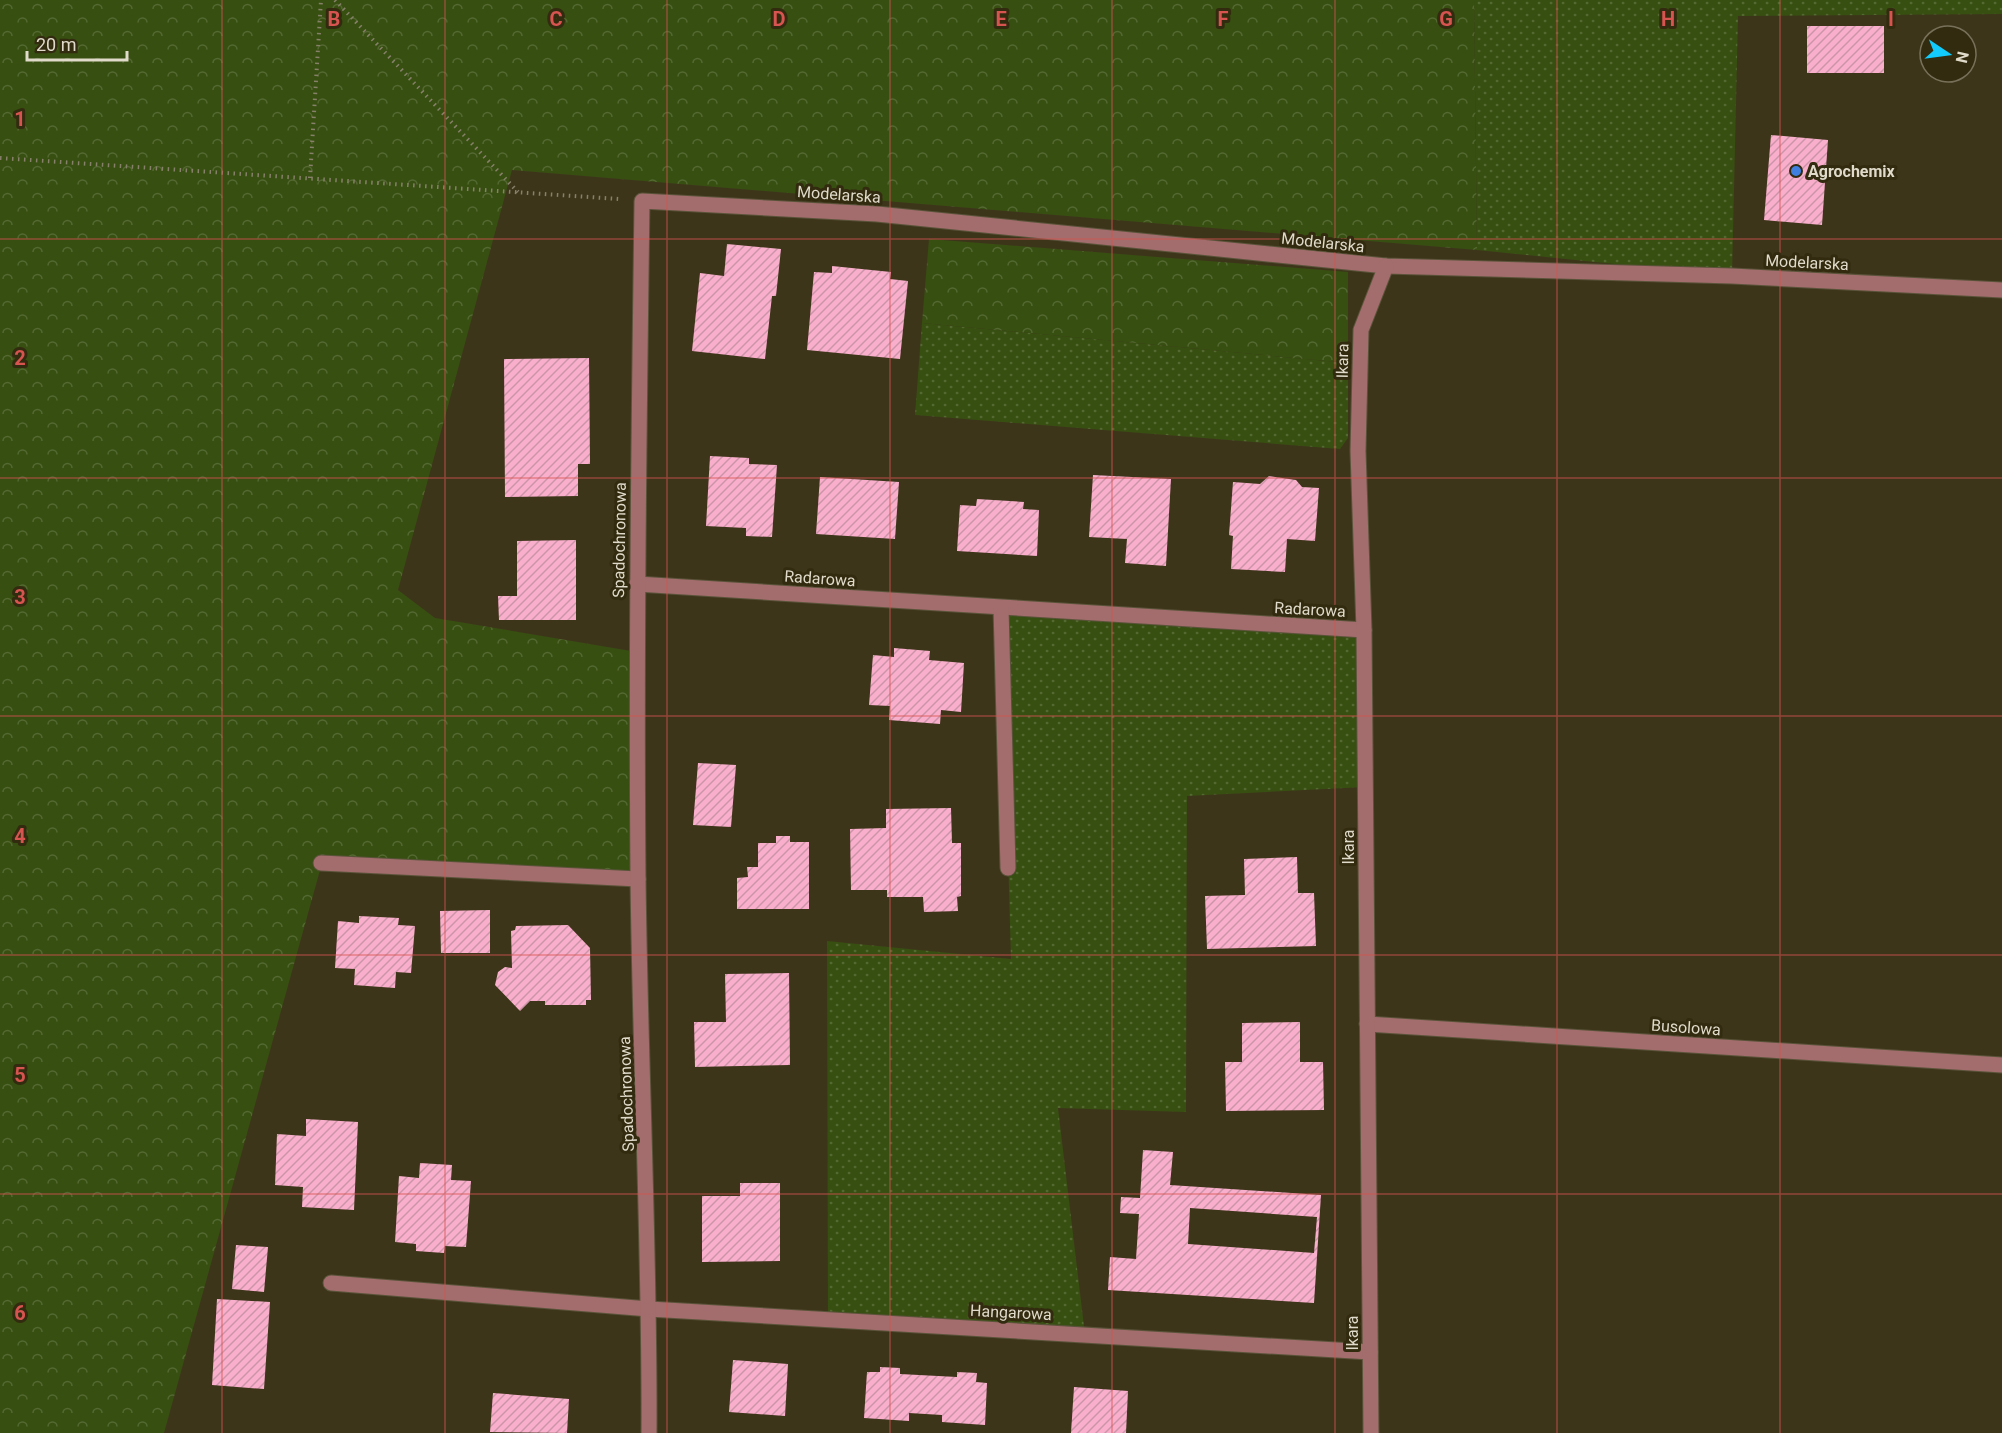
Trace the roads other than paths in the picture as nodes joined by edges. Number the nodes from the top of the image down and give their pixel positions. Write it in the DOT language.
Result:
graph roads {
  1 [pos="642,201"];
  2 [pos="1386,266"];
  3 [pos="2002,290"];
  4 [pos="636,584"];
  5 [pos="1001,608"];
  6 [pos="1364,630"];
  7 [pos="321,863"];
  8 [pos="1008,868"];
  9 [pos="638,879"];
  10 [pos="1367,1024"];
  11 [pos="2002,1065"];
  12 [pos="331,1283"];
  13 [pos="649,1309"];
  14 [pos="1370,1352"];
  15 [pos="649,1433"];
  16 [pos="1371,1433"];
  1 -- 2 [label="street, Modelarska"];
  1 -- 4 [label="street, Spadochronowa"];
  2 -- 3 [label="street, Modelarska"];
  2 -- 6 [label="street, Ikara"];
  4 -- 5 [label="street, Radarowa"];
  4 -- 9 [label="street, Spadochronowa"];
  5 -- 6 [label="street, Radarowa"];
  5 -- 8 [label="street"];
  6 -- 10 [label="street, Ikara"];
  7 -- 9 [label="street"];
  9 -- 13 [label="street, Spadochronowa"];
  10 -- 11 [label="street, Busolowa"];
  10 -- 14 [label="street, Ikara"];
  12 -- 13 [label="street"];
  13 -- 14 [label="street, Hangarowa"];
  13 -- 15 [label="street, Spadochronowa"];
  14 -- 16 [label="street, Ikara"];
}
